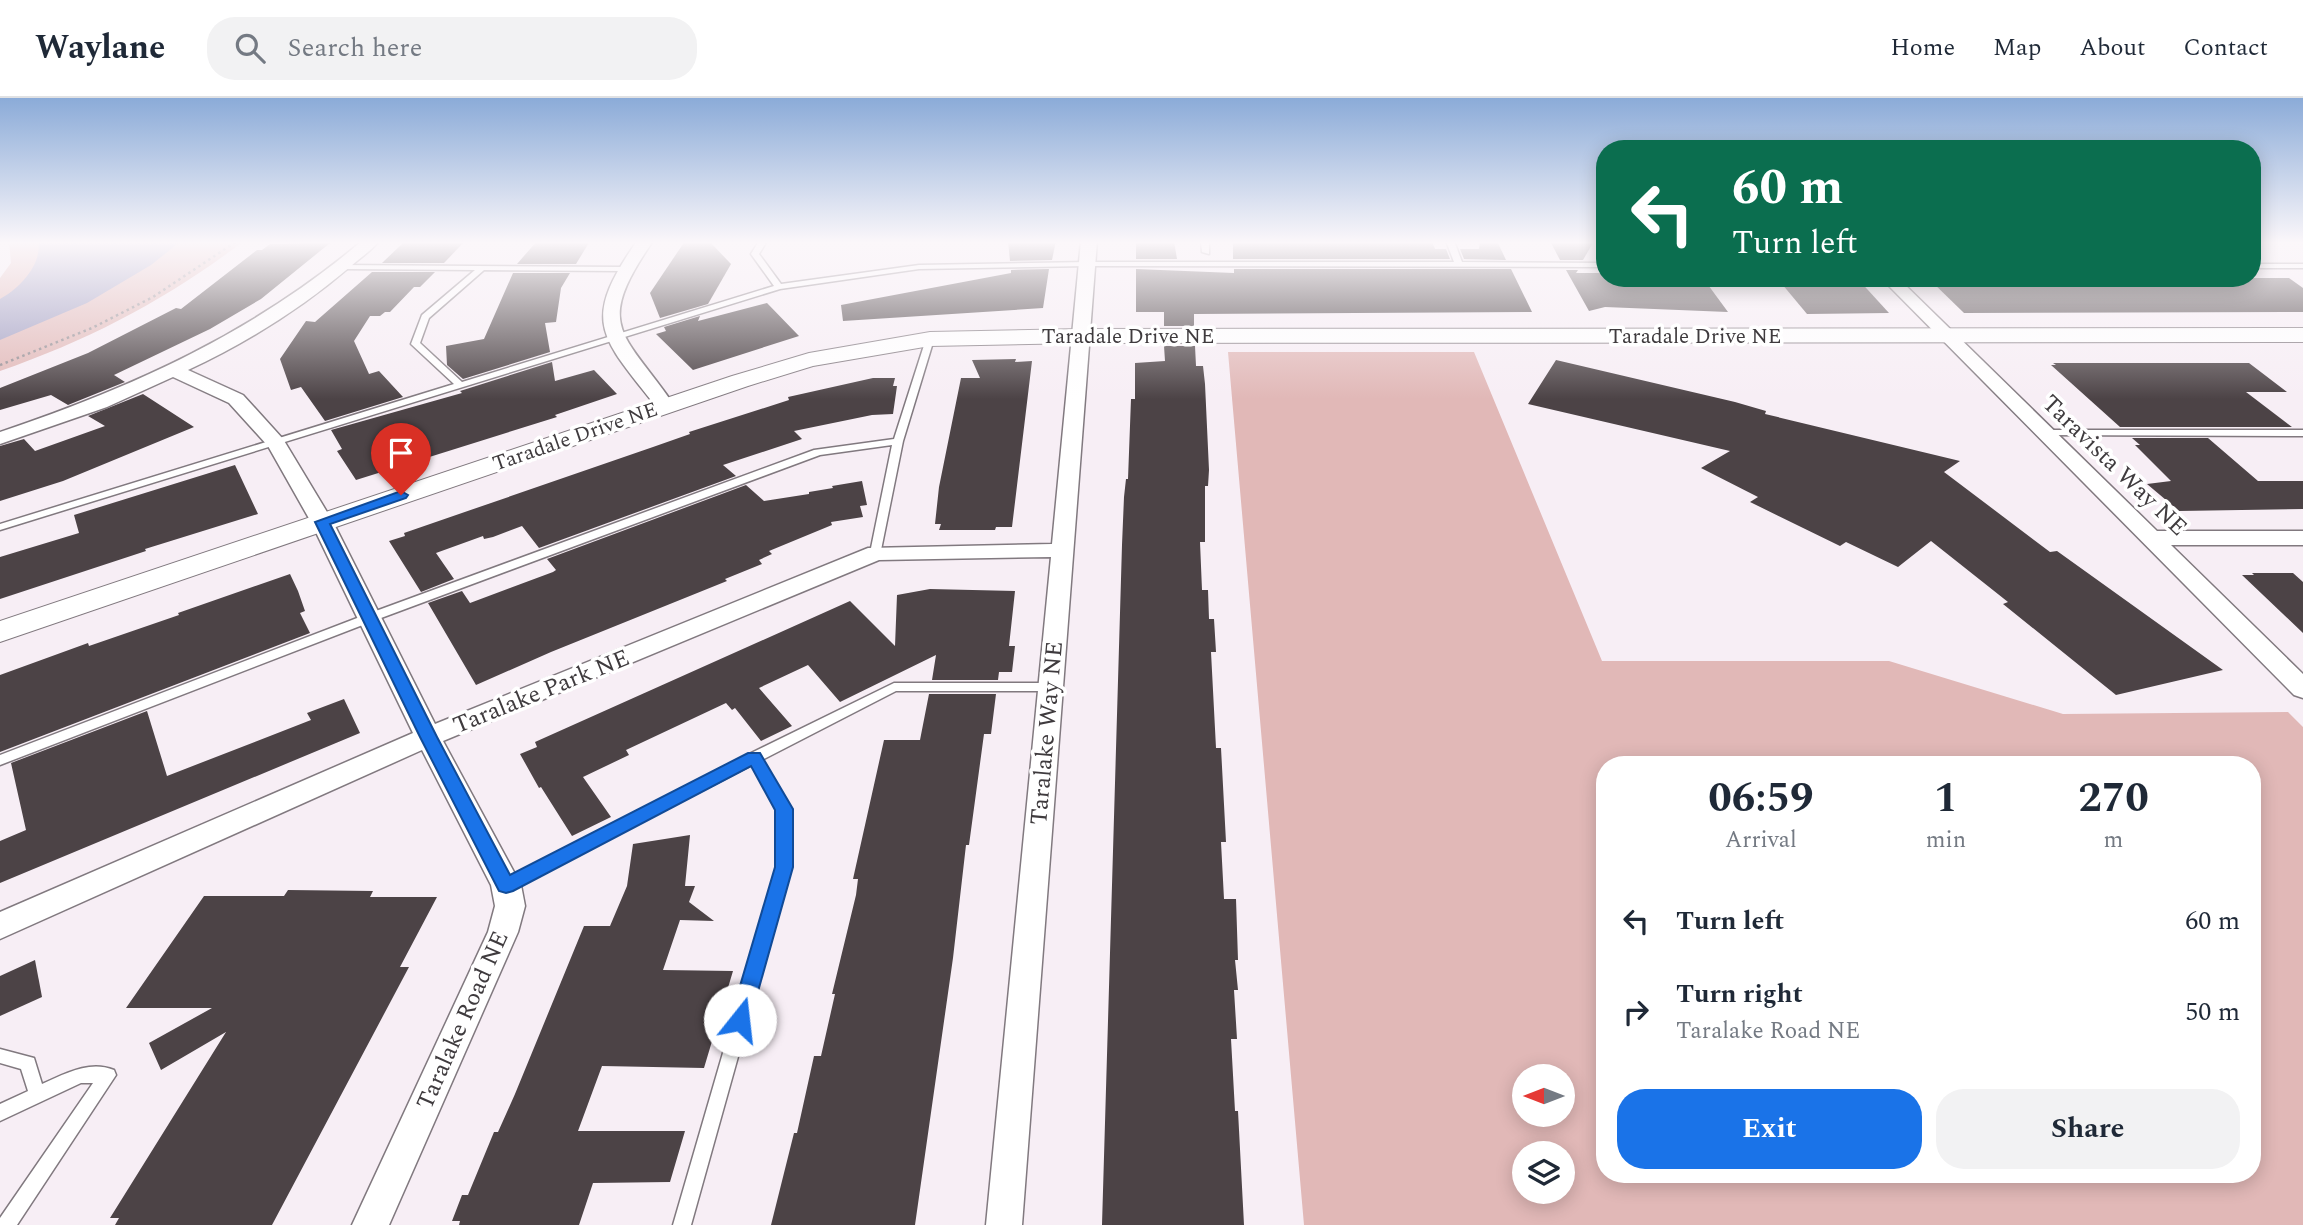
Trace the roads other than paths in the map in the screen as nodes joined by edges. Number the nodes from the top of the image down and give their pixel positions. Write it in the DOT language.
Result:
graph roads {
  1 [pos="306,294"];
  2 [pos="452,294"];
  3 [pos="613,294"];
  4 [pos="758,294"];
  5 [pos="1085,294"];
  6 [pos="1905,294"];
  7 [pos="1947,335"];
  8 [pos="2303,335"];
  9 [pos="1081,336"];
  10 [pos="615,339"];
  11 [pos="930,339"];
  12 [pos="174,371"];
  13 [pos="461,386"];
  14 [pos="665,405"];
  15 [pos="2044,433"];
  16 [pos="2303,433"];
  17 [pos="0,438"];
  18 [pos="898,441"];
  19 [pos="276,443"];
  20 [pos="322,522"];
  21 [pos="0,527"];
  22 [pos="2153,538"];
  23 [pos="2303,538"];
  24 [pos="1062,550"];
  25 [pos="876,553"];
  26 [pos="369,618"];
  27 [pos="0,632"];
  28 [pos="1051,687"];
  29 [pos="2303,689"];
  30 [pos="428,737"];
  31 [pos="754,757"];
  32 [pos="0,760"];
  33 [pos="506,886"];
  34 [pos="0,926"];
  35 [pos="0,1056"];
  36 [pos="37,1096"];
  37 [pos="0,1113"];
  38 [pos="6,1225"];
  39 [pos="370,1225"];
  40 [pos="682,1225"];
  41 [pos="1004,1225"];
  1 -- 12 [label="street"];
  2 -- 13 [label="lane"];
  3 -- 10 [label="street"];
  4 -- 10 [label="lane"];
  5 -- 9 [label="street, Taralake Way NE"];
  6 -- 7 [label="street, Taravista Way NE"];
  7 -- 8 [label="street, Taradale Drive NE"];
  7 -- 9 [label="street, Taradale Drive NE"];
  7 -- 15 [label="street, Taravista Way NE"];
  9 -- 11 [label="street, Taradale Drive NE"];
  9 -- 24 [label="street, Taralake Way NE"];
  10 -- 13 [label="lane"];
  10 -- 14 [label="street"];
  11 -- 14 [label="street, Taradale Drive NE"];
  11 -- 18 [label="lane"];
  12 -- 17 [label="street"];
  12 -- 19 [label="street, Taralake Road NE"];
  13 -- 19 [label="lane"];
  14 -- 20 [label="street, Taradale Drive NE"];
  15 -- 16 [label="lane"];
  15 -- 22 [label="street, Taravista Way NE"];
  18 -- 25 [label="lane"];
  18 -- 26 [label="lane"];
  19 -- 20 [label="street, Taralake Road NE"];
  19 -- 21 [label="lane"];
  20 -- 26 [label="street, Taralake Road NE"];
  20 -- 27 [label="street, Taradale Drive NE"];
  22 -- 23 [label="street"];
  22 -- 29 [label="street, Taravista Way NE"];
  24 -- 25 [label="street, Taralake Park NE"];
  24 -- 28 [label="street, Taralake Way NE"];
  25 -- 30 [label="street, Taralake Park NE"];
  26 -- 30 [label="street, Taralake Road NE"];
  26 -- 32 [label="lane"];
  28 -- 31 [label="lane"];
  28 -- 41 [label="street, Taralake Way NE"];
  30 -- 33 [label="street, Taralake Road NE"];
  30 -- 34 [label="street, Taralake Park NE"];
  31 -- 33 [label="lane"];
  31 -- 40 [label="lane"];
  33 -- 39 [label="street, Taralake Road NE"];
  35 -- 36 [label="lane"];
  36 -- 37 [label="lane"];
  36 -- 38 [label="lane"];
}
